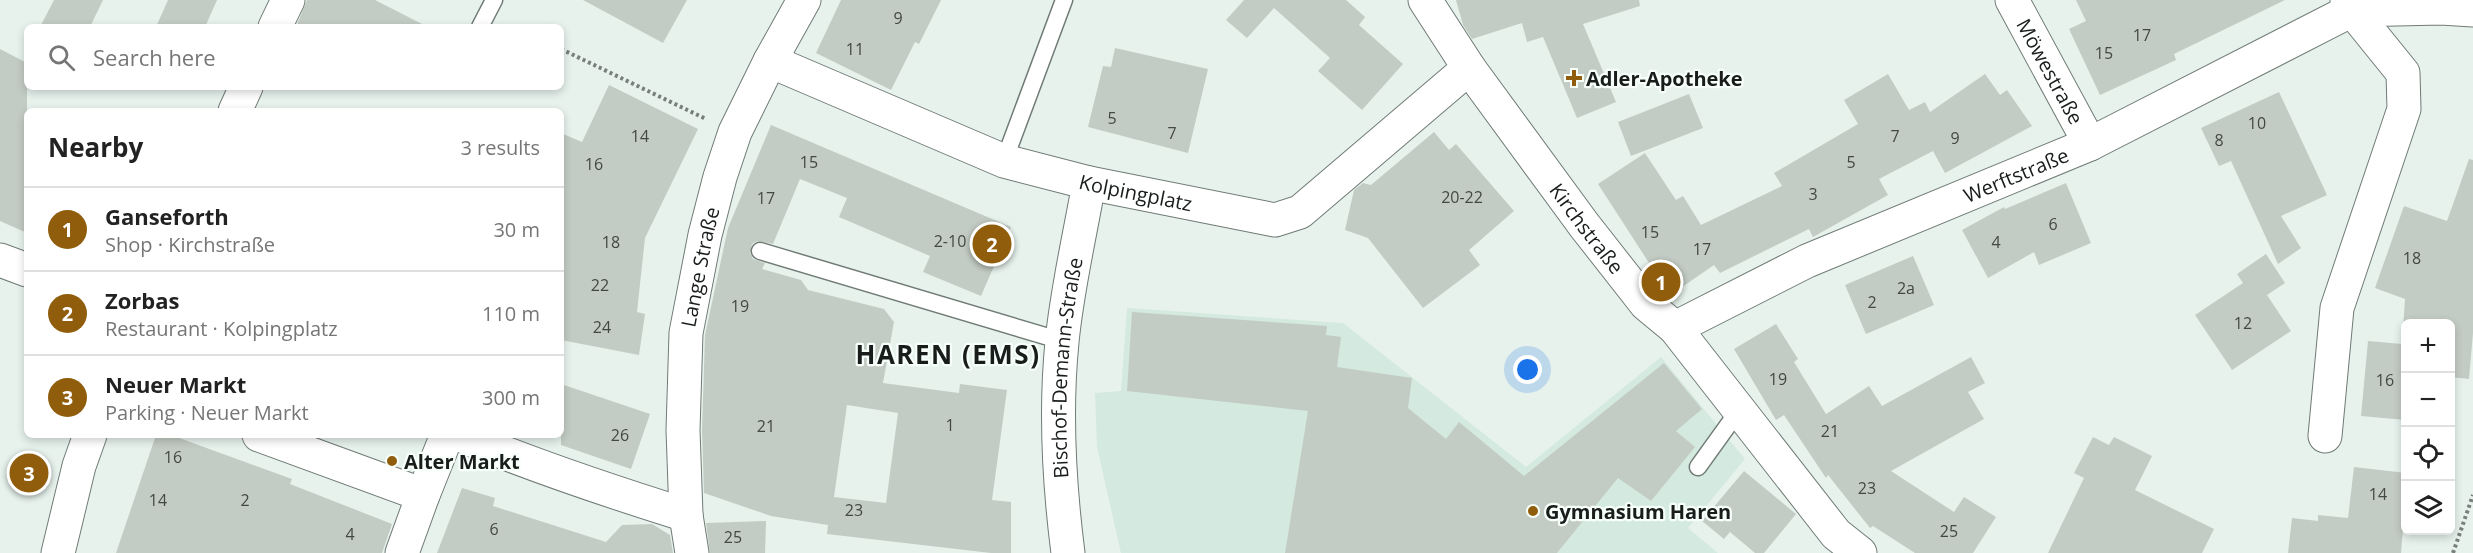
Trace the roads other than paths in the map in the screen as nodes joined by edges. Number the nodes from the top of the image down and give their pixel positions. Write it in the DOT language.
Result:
graph roads {
  1 [pos="288,0"];
  2 [pos="494,0"];
  3 [pos="804,0"];
  4 [pos="1065,0"];
  5 [pos="1425,0"];
  6 [pos="2012,0"];
  7 [pos="2349,5"];
  8 [pos="2473,10"];
  9 [pos="276,24"];
  10 [pos="482,24"];
  11 [pos="770,61"];
  12 [pos="1469,68"];
  13 [pos="245,90"];
  14 [pos="236,108"];
  15 [pos="2091,144"];
  16 [pos="1004,160"];
  17 [pos="1089,183"];
  18 [pos="760,250"];
  19 [pos="0,260"];
  20 [pos="24,269"];
  21 [pos="1675,328"];
  22 [pos="1062,341"];
  23 [pos="1739,410"];
  24 [pos="2325,436"];
  25 [pos="89,438"];
  26 [pos="267,438"];
  27 [pos="446,438"];
  28 [pos="467,438"];
  29 [pos="1698,467"];
  30 [pos="423,495"];
  31 [pos="686,515"];
  32 [pos="58,553"];
  33 [pos="402,553"];
  34 [pos="692,553"];
  35 [pos="1068,553"];
  36 [pos="1860,553"];
  1 -- 9 [label="street"];
  2 -- 10 [label="lane"];
  3 -- 11 [label="street, Lange Straße"];
  4 -- 16 [label="lane"];
  5 -- 12 [label="street, Kirchstraße"];
  6 -- 15 [label="street, Möwestraße"];
  7 -- 8 [label="street"];
  7 -- 15 [label="street, Werftstraße"];
  7 -- 24 [label="street"];
  11 -- 16 [label="street, Kolpingplatz"];
  11 -- 31 [label="street, Lange Straße"];
  12 -- 17 [label="street, Kolpingplatz"];
  12 -- 21 [label="street, Kirchstraße"];
  13 -- 14 [label="street"];
  15 -- 21 [label="street, Werftstraße"];
  16 -- 17 [label="street, Kolpingplatz"];
  17 -- 22 [label="street, Bischof-Demann-Straße"];
  18 -- 22 [label="lane"];
  19 -- 20 [label="street"];
  21 -- 23 [label="street, Kirchstraße"];
  22 -- 35 [label="street, Bischof-Demann-Straße"];
  23 -- 29 [label="lane"];
  23 -- 36 [label="street, Kirchstraße"];
  25 -- 32 [label="street"];
  26 -- 30 [label="street"];
  27 -- 30 [label="street"];
  28 -- 31 [label="street"];
  30 -- 33 [label="street"];
  31 -- 34 [label="street, Lange Straße"];
}
